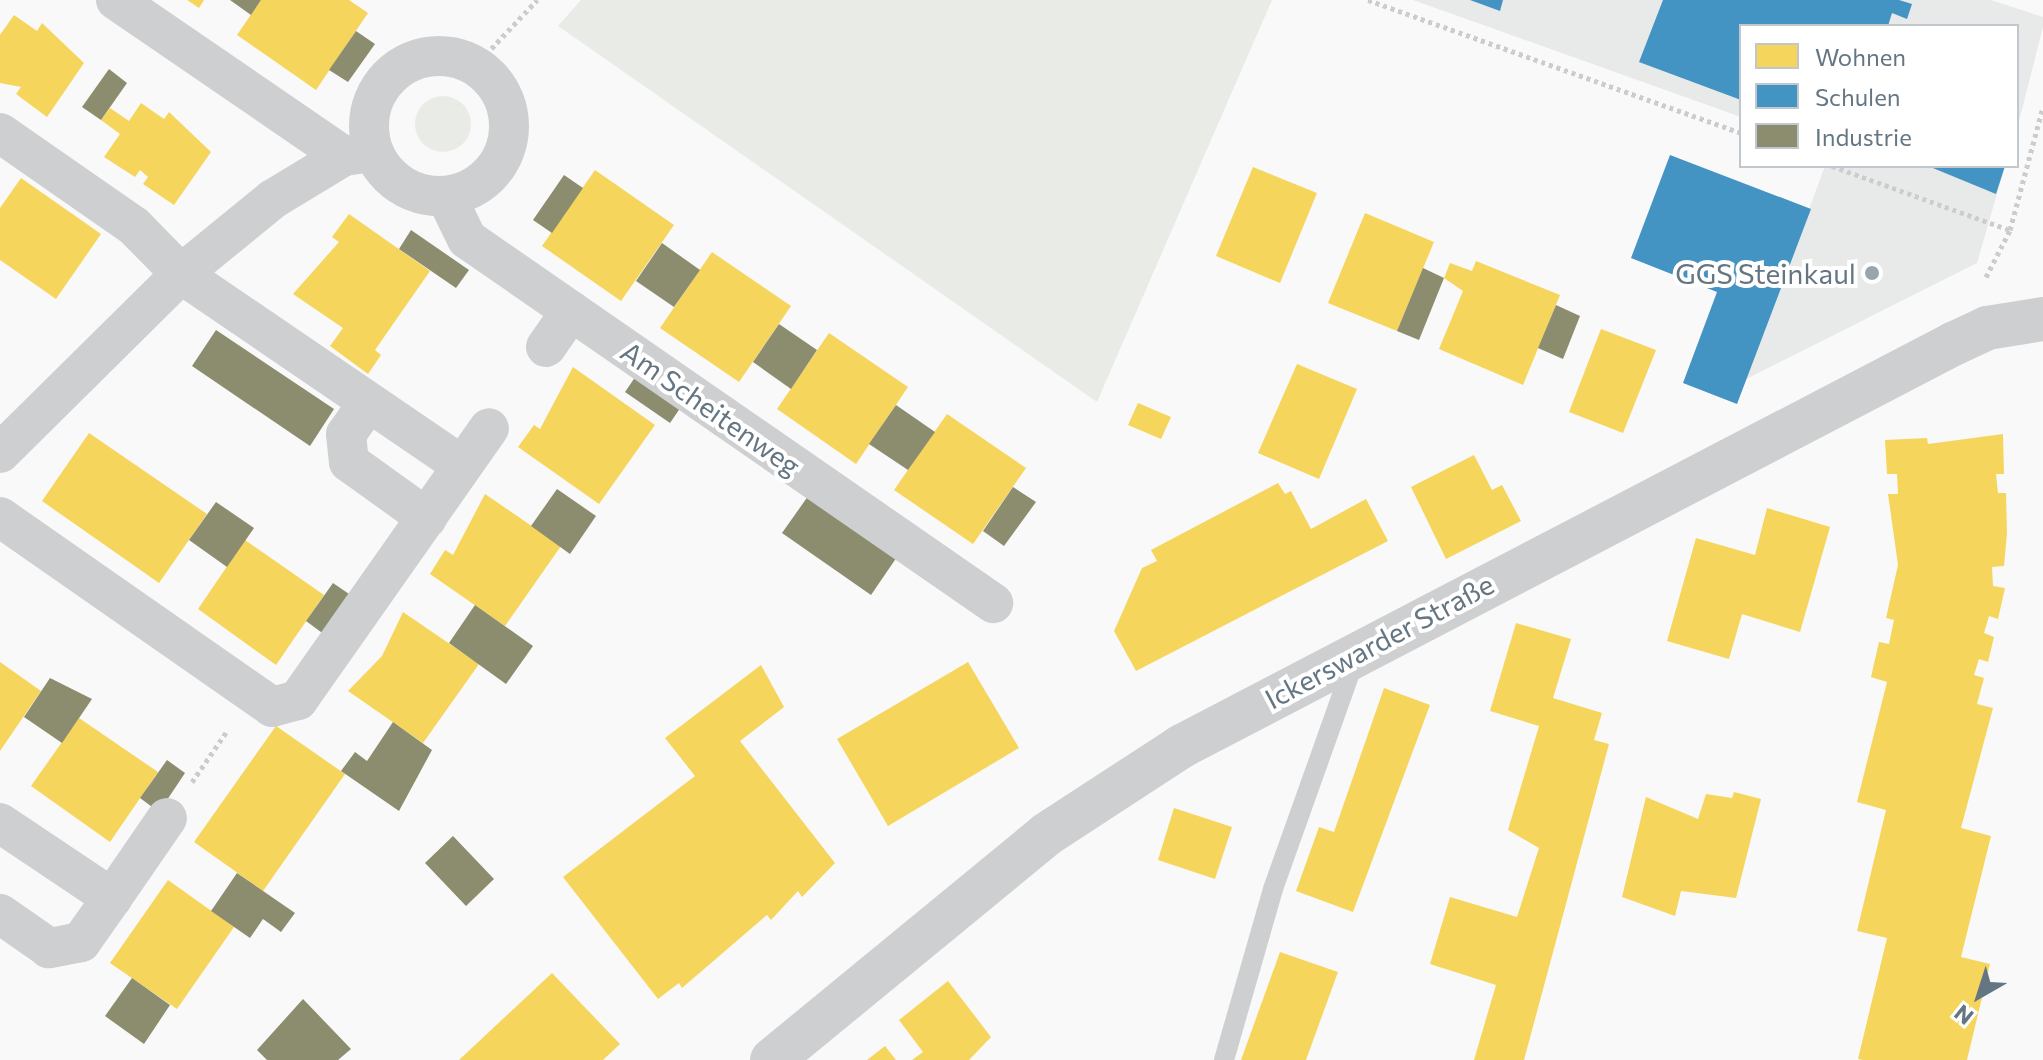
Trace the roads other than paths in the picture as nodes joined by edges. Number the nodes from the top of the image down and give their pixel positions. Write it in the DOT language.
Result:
graph roads {
  1 [pos="116,0"];
  2 [pos="5,145"];
  3 [pos="358,154"];
  4 [pos="446,196"];
  5 [pos="181,274"];
  6 [pos="571,311"];
  7 [pos="2043,319"];
  8 [pos="546,347"];
  9 [pos="368,403"];
  10 [pos="489,428"];
  11 [pos="0,453"];
  12 [pos="462,466"];
  13 [pos="0,517"];
  14 [pos="427,518"];
  15 [pos="993,603"];
  16 [pos="1358,651"];
  17 [pos="167,818"];
  18 [pos="3,831"];
  19 [pos="112,898"];
  20 [pos="0,914"];
  21 [pos="772,1060"];
  22 [pos="1224,1060"];
  1 -- 3 [label="street"];
  2 -- 5 [label="street"];
  3 -- 4 [label="street"];
  3 -- 4 [label="street"];
  3 -- 5 [label="street"];
  4 -- 6 [label="street, Am Scheitenweg"];
  5 -- 9 [label="street"];
  5 -- 11 [label="street"];
  6 -- 8 [label="street"];
  6 -- 15 [label="street, Am Scheitenweg"];
  7 -- 16 [label="street, Ickerswarder Straße"];
  9 -- 12 [label="street"];
  9 -- 14 [label="street"];
  10 -- 12 [label="street"];
  12 -- 14 [label="street"];
  13 -- 14 [label="street"];
  16 -- 21 [label="street, Ickerswarder Straße"];
  16 -- 22 [label="lane"];
  17 -- 19 [label="street"];
  18 -- 19 [label="street"];
  19 -- 20 [label="street"];
}
